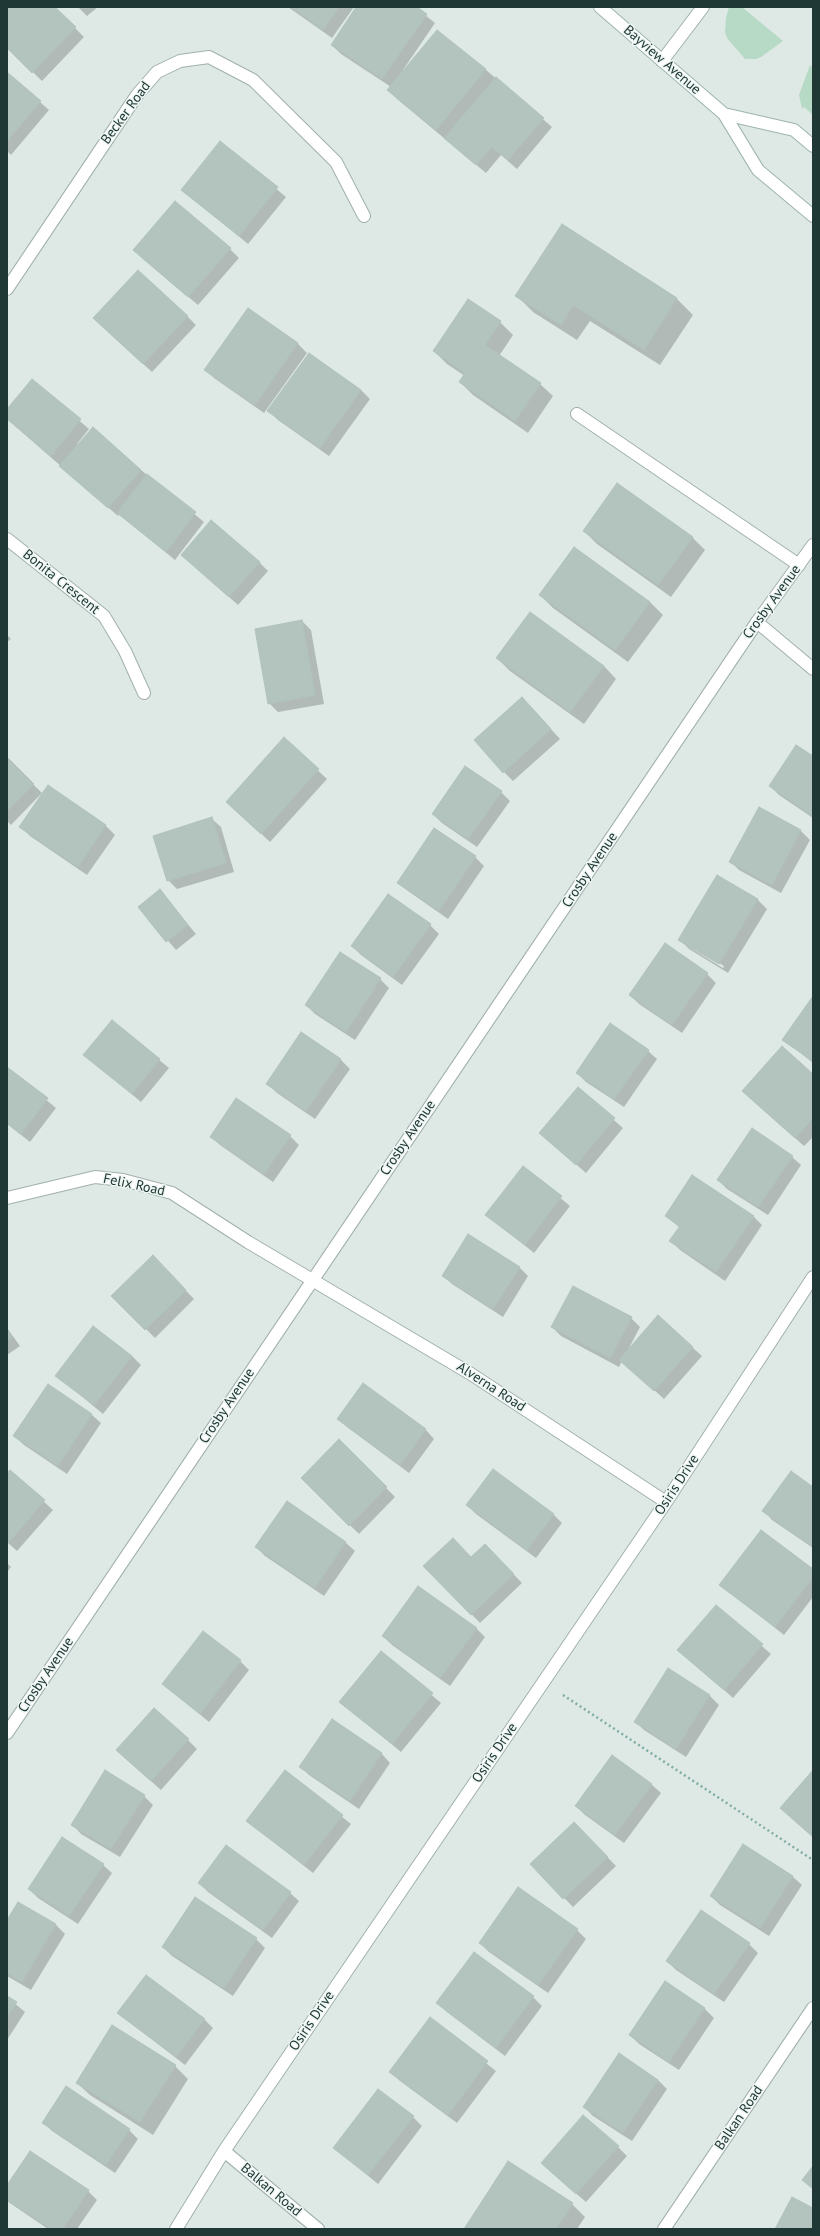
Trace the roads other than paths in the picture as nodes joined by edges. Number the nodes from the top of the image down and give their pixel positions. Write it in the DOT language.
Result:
graph roads {
  1 [pos="600,7"];
  2 [pos="703,7"];
  3 [pos="662,61"];
  4 [pos="724,114"];
  5 [pos="813,146"];
  6 [pos="364,216"];
  7 [pos="813,216"];
  8 [pos="7,289"];
  9 [pos="577,414"];
  10 [pos="7,539"];
  11 [pos="813,545"];
  12 [pos="799,565"];
  13 [pos="757,622"];
  14 [pos="813,669"];
  15 [pos="144,693"];
  16 [pos="7,1198"];
  17 [pos="813,1277"];
  18 [pos="312,1280"];
  19 [pos="666,1502"];
  20 [pos="7,1733"];
  21 [pos="813,2008"];
  22 [pos="224,2151"];
  23 [pos="176,2229"];
  24 [pos="318,2229"];
  25 [pos="664,2229"];
  1 -- 3 [label="street, Bayview Avenue"];
  2 -- 3 [label="street"];
  3 -- 4 [label="street, Bayview Avenue"];
  4 -- 5 [label="street, Bayview Avenue"];
  4 -- 7 [label="street, Bayview Avenue"];
  6 -- 8 [label="street, Becker Road"];
  9 -- 12 [label="street"];
  10 -- 15 [label="street, Bonita Crescent"];
  11 -- 12 [label="street, Crosby Avenue"];
  12 -- 13 [label="street, Crosby Avenue"];
  13 -- 14 [label="street"];
  13 -- 18 [label="street, Crosby Avenue"];
  16 -- 18 [label="street, Felix Road"];
  17 -- 19 [label="street, Osiris Drive"];
  18 -- 19 [label="street, Alverna Road"];
  18 -- 20 [label="street, Crosby Avenue"];
  19 -- 22 [label="street, Osiris Drive"];
  21 -- 25 [label="street, Balkan Road"];
  22 -- 23 [label="street, Osiris Drive"];
  22 -- 24 [label="street, Balkan Road"];
}
